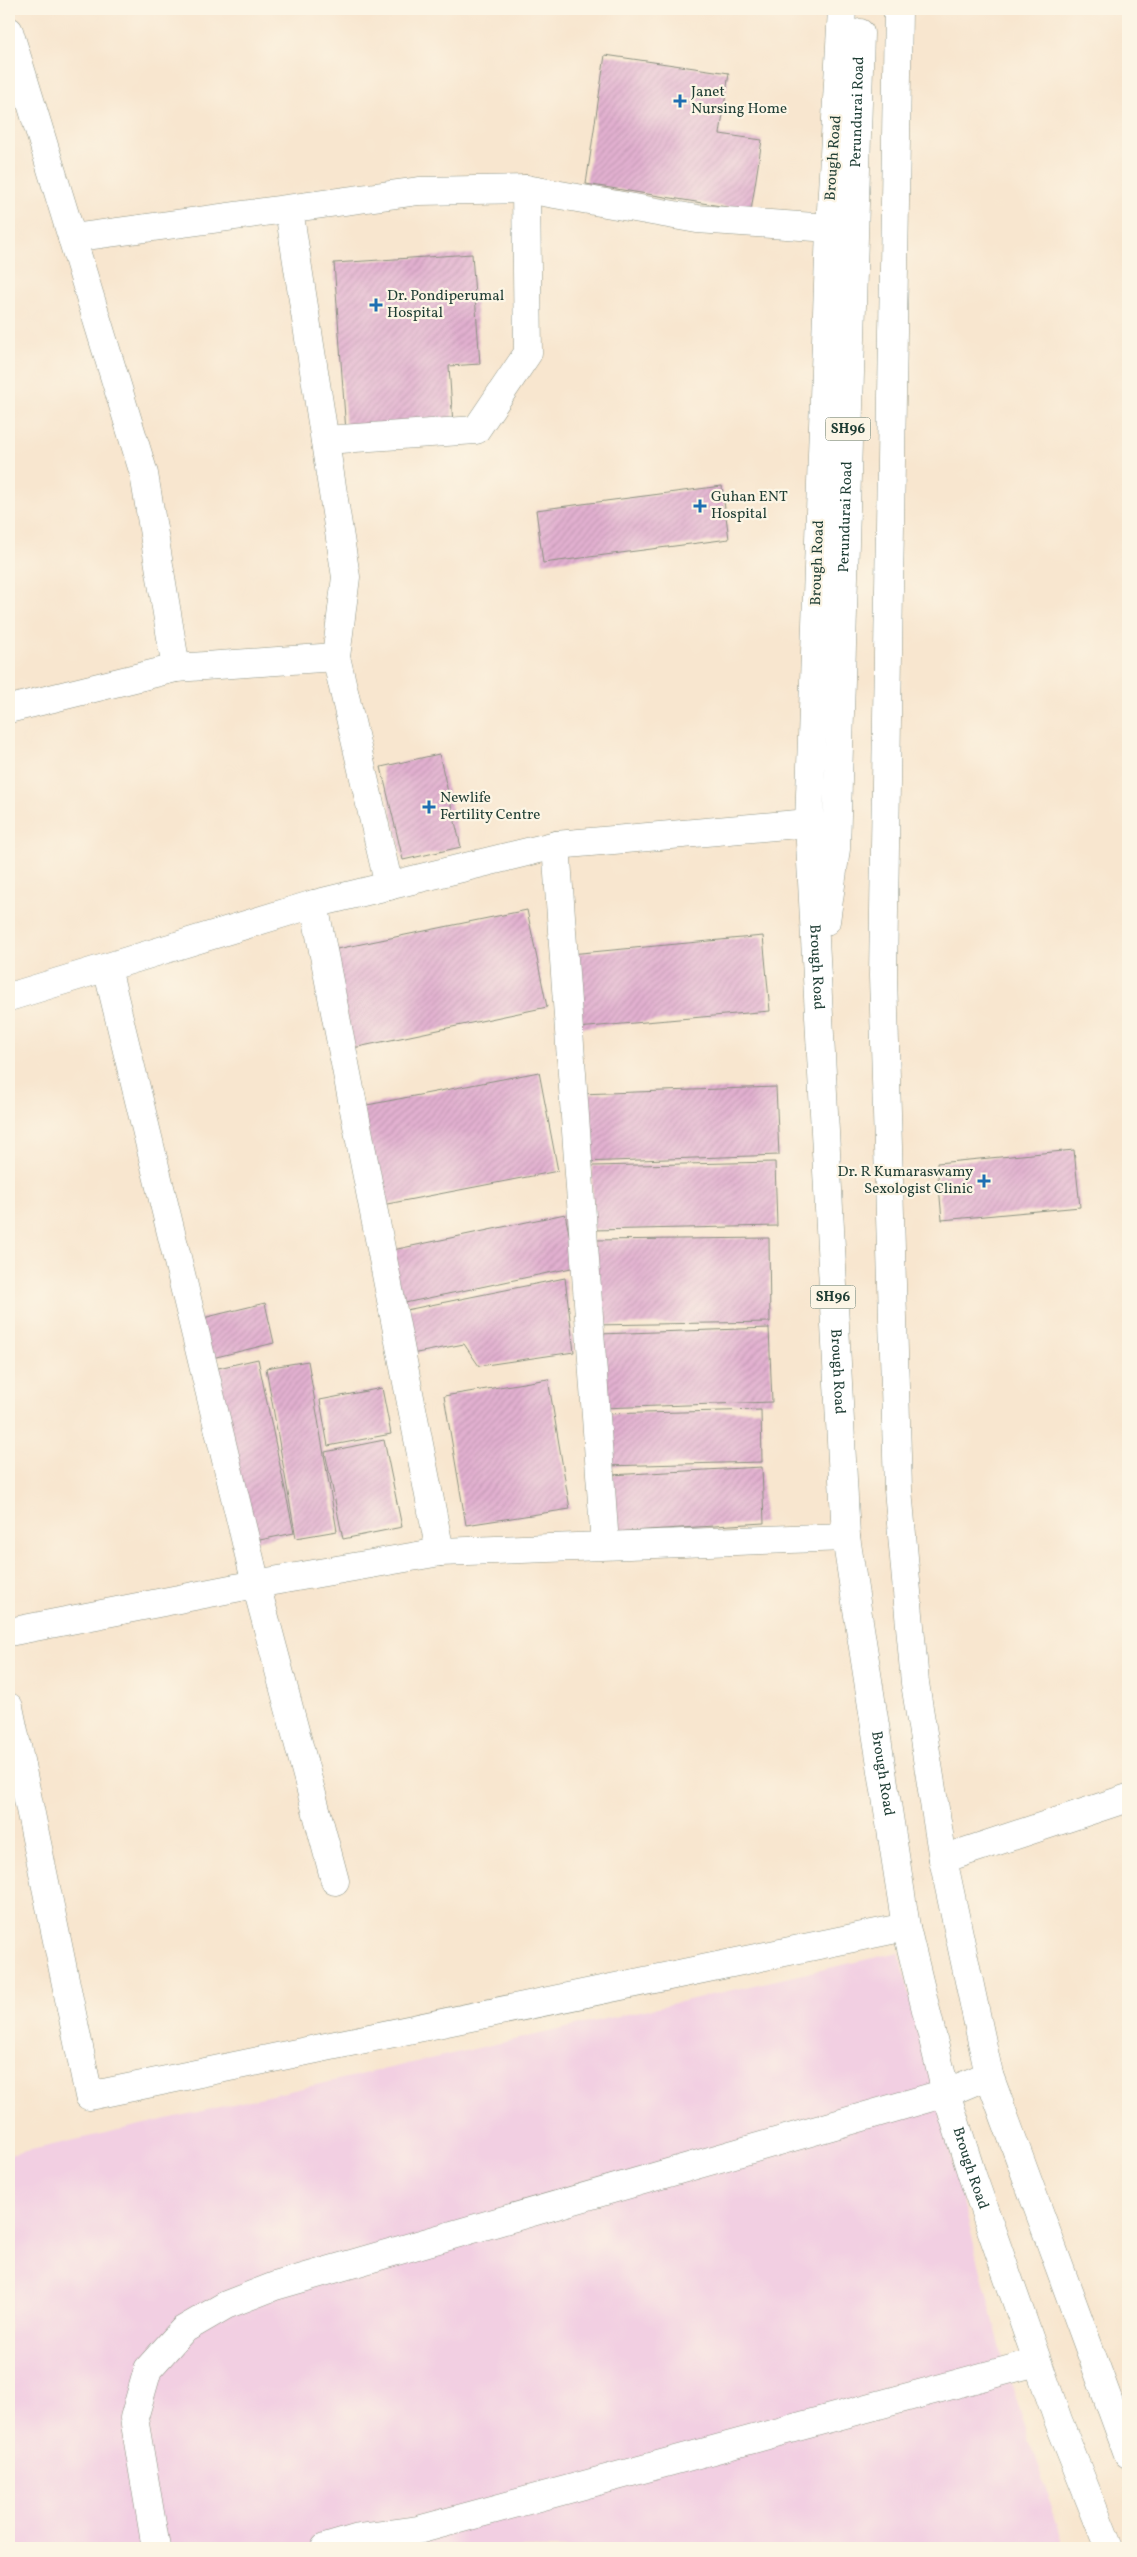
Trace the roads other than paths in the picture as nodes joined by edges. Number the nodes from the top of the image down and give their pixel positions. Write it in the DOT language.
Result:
graph roads {
  1 [pos="842,9"];
  2 [pos="860,9"];
  3 [pos="884,9"];
  4 [pos="898,9"];
  5 [pos="9,31"];
  6 [pos="526,190"];
  7 [pos="289,210"];
  8 [pos="830,228"];
  9 [pos="72,238"];
  10 [pos="325,440"];
  11 [pos="336,657"];
  12 [pos="176,668"];
  13 [pos="9,709"];
  14 [pos="808,823"];
  15 [pos="556,845"];
  16 [pos="388,886"];
  17 [pos="314,904"];
  18 [pos="107,968"];
  19 [pos="882,976"];
  20 [pos="817,994"];
  21 [pos="9,997"];
  22 [pos="846,1537"];
  23 [pos="604,1545"];
  24 [pos="440,1552"];
  25 [pos="256,1584"];
  26 [pos="9,1632"];
  27 [pos="9,1707"];
  28 [pos="1128,1798"];
  29 [pos="943,1859"];
  30 [pos="335,1881"];
  31 [pos="906,1927"];
  32 [pos="988,2075"];
  33 [pos="946,2093"];
  34 [pos="1037,2362"];
  35 [pos="1128,2454"];
  36 [pos="156,2548"];
  37 [pos="325,2548"];
  38 [pos="1109,2548"];
  1 -- 8 [label="street, Brough Road / SH96"];
  2 -- 20 [label="street, Perundurai Road / SH96"];
  3 -- 19 [label="street, Perundurai Road / SH96"];
  4 -- 19 [label="street, SH96"];
  5 -- 9 [label="street"];
  6 -- 7 [label="street"];
  6 -- 8 [label="street"];
  6 -- 10 [label="street"];
  7 -- 9 [label="street"];
  7 -- 10 [label="street"];
  8 -- 14 [label="street, Brough Road / SH96"];
  9 -- 12 [label="street"];
  10 -- 11 [label="street"];
  11 -- 12 [label="street"];
  11 -- 16 [label="street"];
  12 -- 13 [label="street"];
  14 -- 15 [label="street"];
  14 -- 20 [label="street, Brough Road / SH96"];
  15 -- 16 [label="street"];
  15 -- 23 [label="street"];
  16 -- 17 [label="street"];
  17 -- 18 [label="street"];
  17 -- 24 [label="street"];
  18 -- 21 [label="street"];
  18 -- 25 [label="street"];
  19 -- 29 [label="street, SH96"];
  20 -- 22 [label="street, Brough Road / SH96"];
  22 -- 23 [label="street"];
  22 -- 31 [label="street, Brough Road / SH96"];
  23 -- 24 [label="street"];
  24 -- 25 [label="street"];
  25 -- 26 [label="street"];
  25 -- 30 [label="street"];
  27 -- 31 [label="street"];
  28 -- 29 [label="street"];
  29 -- 32 [label="street, SH96"];
  31 -- 33 [label="street, Brough Road / SH96"];
  32 -- 33 [label="street"];
  32 -- 35 [label="street, SH96"];
  33 -- 34 [label="street, Brough Road / SH96"];
  33 -- 36 [label="street"];
  34 -- 37 [label="street"];
  34 -- 38 [label="street, Brough Road / SH96"];
}
